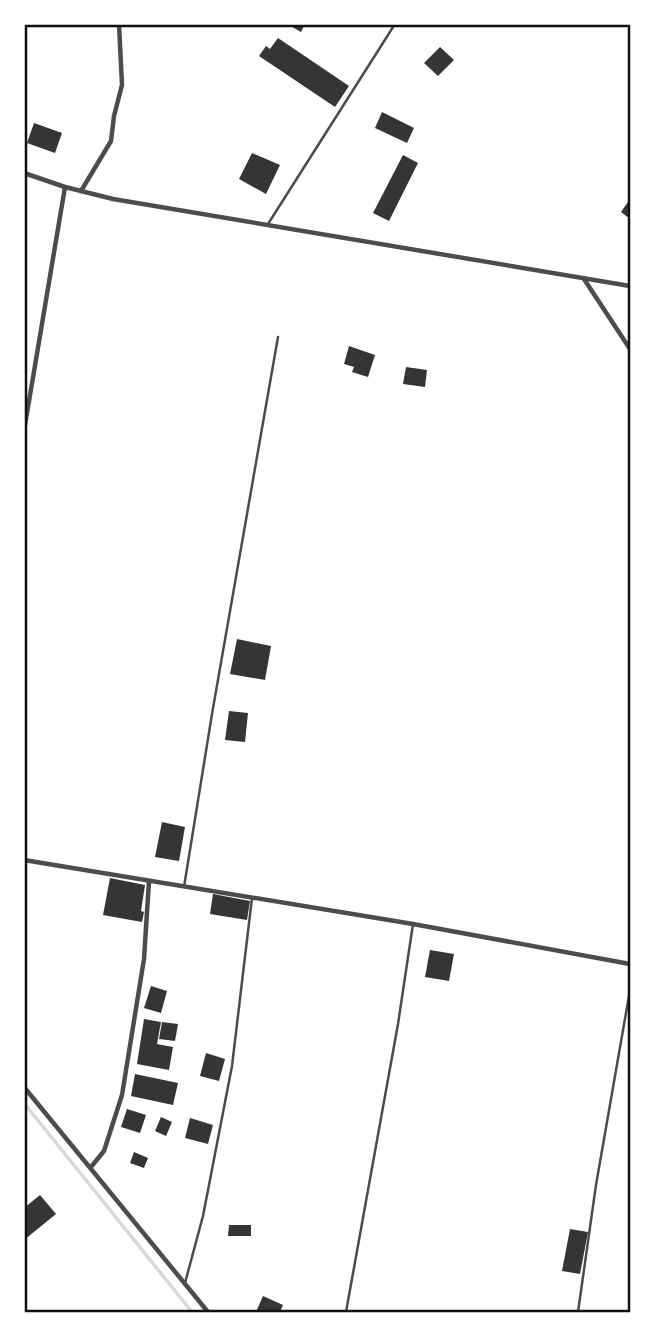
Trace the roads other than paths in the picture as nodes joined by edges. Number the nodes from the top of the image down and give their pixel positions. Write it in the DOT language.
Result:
graph roads {
  1 [pos="119,24"];
  2 [pos="395,24"];
  3 [pos="24,173"];
  4 [pos="65,187"];
  5 [pos="81,191"];
  6 [pos="268,224"];
  7 [pos="584,279"];
  8 [pos="631,286"];
  9 [pos="278,337"];
  10 [pos="631,349"];
  11 [pos="24,430"];
  12 [pos="24,860"];
  13 [pos="149,881"];
  14 [pos="184,887"];
  15 [pos="252,898"];
  16 [pos="413,924"];
  17 [pos="631,964"];
  18 [pos="631,990"];
  19 [pos="24,1087"];
  20 [pos="91,1167"];
  21 [pos="185,1283"];
  22 [pos="208,1312"];
  23 [pos="346,1312"];
  24 [pos="578,1312"];
  1 -- 5 [label="street"];
  2 -- 6 [label="lane"];
  3 -- 4 [label="street"];
  4 -- 5 [label="street"];
  4 -- 11 [label="street"];
  5 -- 6 [label="street"];
  6 -- 7 [label="street"];
  7 -- 8 [label="street"];
  7 -- 10 [label="street"];
  9 -- 14 [label="lane"];
  12 -- 13 [label="street"];
  13 -- 14 [label="street"];
  13 -- 20 [label="street"];
  14 -- 15 [label="street"];
  15 -- 16 [label="street"];
  15 -- 21 [label="lane"];
  16 -- 17 [label="street"];
  16 -- 23 [label="lane"];
  18 -- 24 [label="lane"];
  19 -- 20 [label="street"];
  20 -- 21 [label="street"];
  21 -- 22 [label="street"];
}
